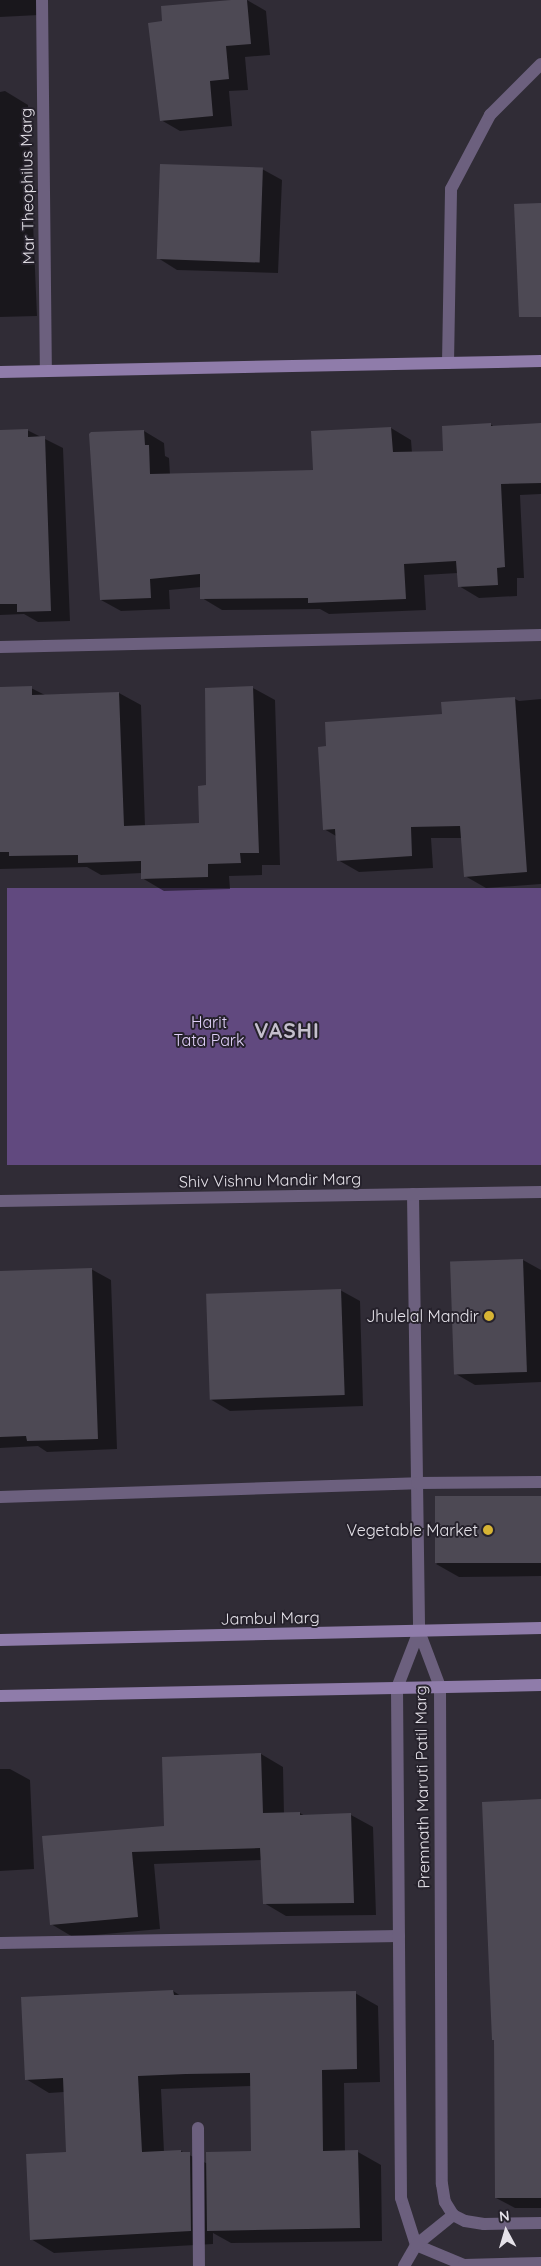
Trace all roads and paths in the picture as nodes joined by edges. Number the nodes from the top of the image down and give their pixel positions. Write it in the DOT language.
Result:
graph roads {
  1 [pos="42,0"];
  2 [pos="541,64"];
  3 [pos="541,361"];
  4 [pos="448,363"];
  5 [pos="46,371"];
  6 [pos="0,372"];
  7 [pos="541,634"];
  8 [pos="0,647"];
  9 [pos="541,1192"];
  10 [pos="413,1194"];
  11 [pos="0,1201"];
  12 [pos="541,1482"];
  13 [pos="417,1484"];
  14 [pos="0,1497"];
  15 [pos="541,1628"];
  16 [pos="419,1631"];
  17 [pos="0,1640"];
  18 [pos="541,1685"];
  19 [pos="440,1687"];
  20 [pos="397,1688"];
  21 [pos="0,1696"];
  22 [pos="399,1936"];
  23 [pos="0,1943"];
  24 [pos="198,2128"];
  25 [pos="453,2215"];
  26 [pos="541,2223"];
  27 [pos="416,2245"];
  28 [pos="541,2263"];
  29 [pos="198,2266"];
  30 [pos="404,2266"];
  1 -- 5 [label="street, Mar Theophilus Marg"];
  2 -- 4 [label="street"];
  3 -- 4 [label="main road"];
  4 -- 5 [label="main road"];
  5 -- 6 [label="main road"];
  7 -- 8 [label="street"];
  9 -- 10 [label="street, Shiv Vishnu Mandir Marg"];
  10 -- 11 [label="street, Shiv Vishnu Mandir Marg"];
  10 -- 13 [label="street"];
  12 -- 13 [label="street"];
  13 -- 14 [label="street"];
  13 -- 16 [label="street"];
  15 -- 16 [label="main road, Jambul Marg"];
  16 -- 17 [label="main road, Jambul Marg"];
  16 -- 19 [label="street, Premnath Maruti Patil Marg"];
  16 -- 20 [label="street, Premnath Maruti Patil Marg"];
  18 -- 19 [label="main road"];
  19 -- 20 [label="main road"];
  19 -- 25 [label="street, Premnath Maruti Patil Marg"];
  20 -- 21 [label="main road"];
  20 -- 22 [label="street, Premnath Maruti Patil Marg"];
  22 -- 23 [label="street"];
  22 -- 27 [label="street, Premnath Maruti Patil Marg"];
  24 -- 29 [label="street"];
  25 -- 26 [label="street"];
  25 -- 27 [label="street"];
  27 -- 28 [label="street"];
  27 -- 30 [label="street"];
}
